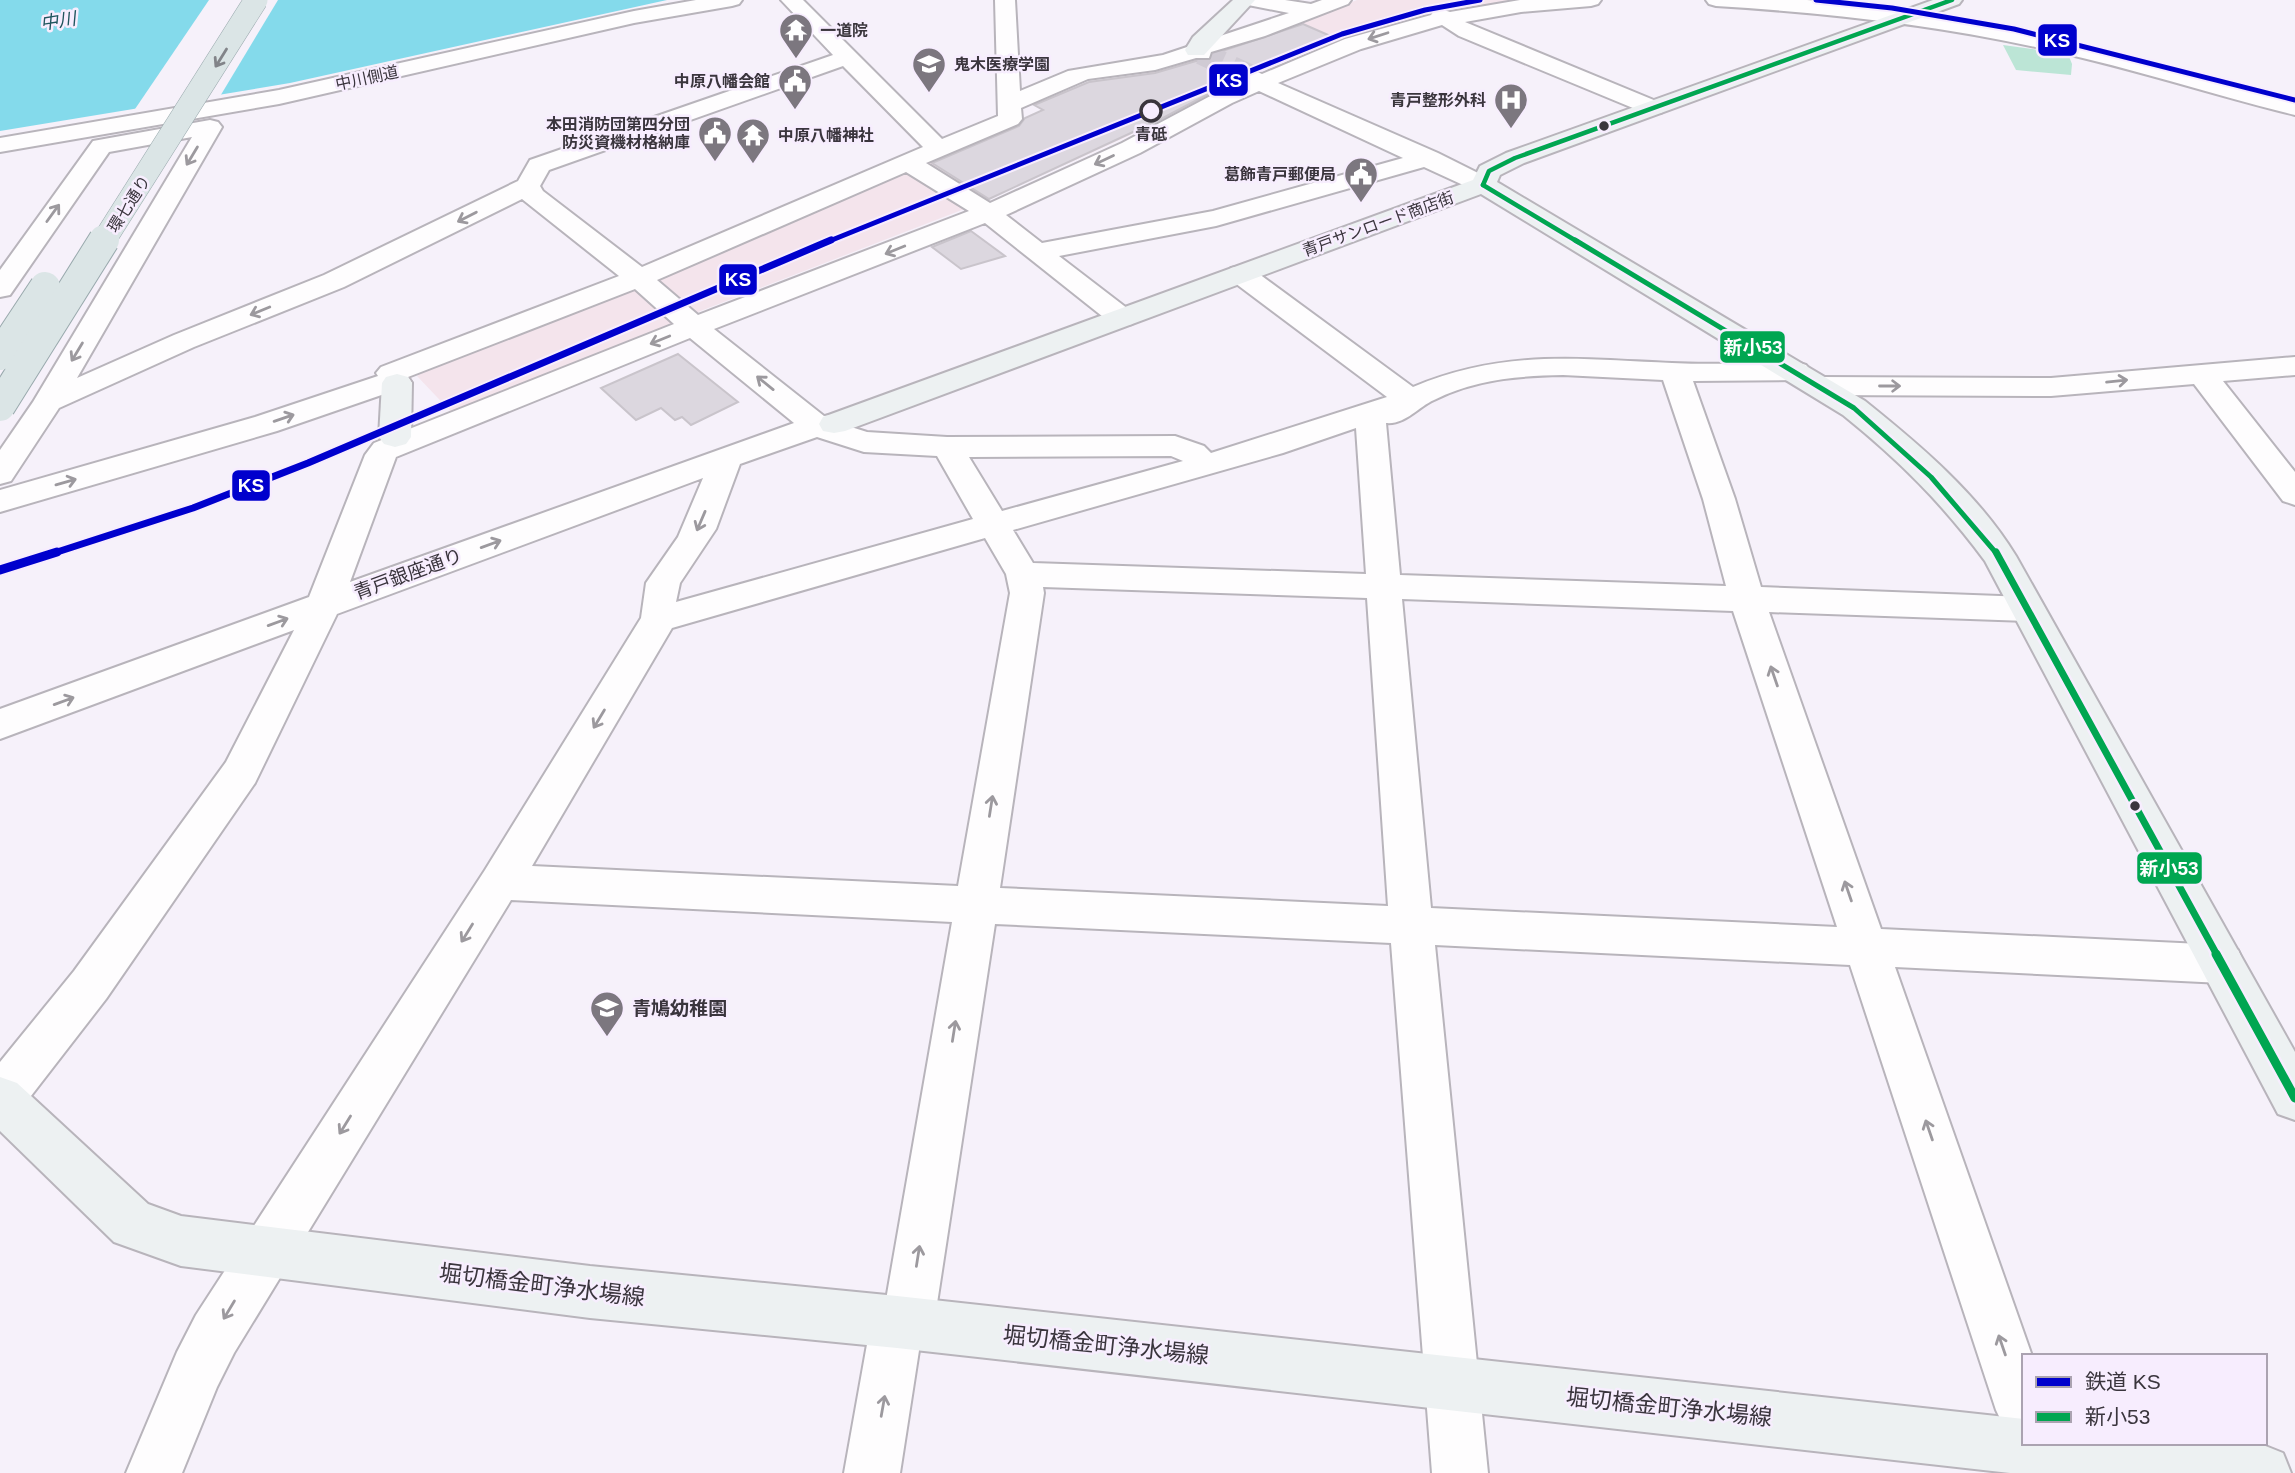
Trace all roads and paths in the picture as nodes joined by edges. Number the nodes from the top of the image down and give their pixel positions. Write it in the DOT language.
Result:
graph roads {
  1 [pos="234,0"];
  2 [pos="257,0"];
  3 [pos="732,0"];
  4 [pos="791,0"];
  5 [pos="1005,0"];
  6 [pos="1247,0"];
  7 [pos="1341,0"];
  8 [pos="1591,0"];
  9 [pos="1716,0"];
  10 [pos="1952,0"];
  11 [pos="1749,1"];
  12 [pos="1777,4"];
  13 [pos="1444,10"];
  14 [pos="1313,11"];
  15 [pos="1906,17"];
  16 [pos="1854,35"];
  17 [pos="1198,52"];
  18 [pos="847,57"];
  19 [pos="1254,78"];
  20 [pos="1010,104"];
  21 [pos="1653,108"];
  22 [pos="2295,108"];
  23 [pos="0,145"];
  24 [pos="939,149"];
  25 [pos="1429,158"];
  26 [pos="908,163"];
  27 [pos="1483,185"];
  28 [pos="528,186"];
  29 [pos="986,214"];
  30 [pos="30,244"];
  31 [pos="0,246"];
  32 [pos="1036,252"];
  33 [pos="1241,274"];
  34 [pos="639,278"];
  35 [pos="0,289"];
  36 [pos="1122,318"];
  37 [pos="695,326"];
  38 [pos="0,355"];
  39 [pos="2295,366"];
  40 [pos="1675,372"];
  41 [pos="2201,373"];
  42 [pos="1809,378"];
  43 [pos="396,381"];
  44 [pos="1410,399"];
  45 [pos="48,402"];
  46 [pos="0,406"];
  47 [pos="1371,423"];
  48 [pos="826,425"];
  49 [pos="396,441"];
  50 [pos="947,447"];
  51 [pos="726,458"];
  52 [pos="1204,465"];
  53 [pos="0,474"];
  54 [pos="2295,494"];
  55 [pos="0,500"];
  56 [pos="993,526"];
  57 [pos="1023,574"];
  58 [pos="1384,585"];
  59 [pos="1747,600"];
  60 [pos="324,606"];
  61 [pos="2027,609"];
  62 [pos="659,620"];
  63 [pos="0,724"];
  64 [pos="500,882"];
  65 [pos="974,905"];
  66 [pos="1411,924"];
  67 [pos="1867,948"];
  68 [pos="2222,964"];
  69 [pos="0,1098"];
  70 [pos="2295,1098"];
  71 [pos="265,1252"];
  72 [pos="902,1322"];
  73 [pos="1452,1383"];
  74 [pos="2022,1405"];
  75 [pos="2022,1442"];
  76 [pos="2050,1445"];
  77 [pos="154,1473"];
  78 [pos="872,1473"];
  79 [pos="1460,1473"];
  80 [pos="2263,1473"];
  1 -- 38 [label="main road, 環七通り, bridge"];
  2 -- 46 [label="main road, 環七通り, one-way, bridge"];
  3 -- 23 [label="street, 中川側道"];
  4 -- 18 [label="street"];
  5 -- 20 [label="street"];
  6 -- 14 [label="street"];
  6 -- 17 [label="street"];
  7 -- 14 [label="street"];
  8 -- 13 [label="street"];
  9 -- 11 [label="street"];
  10 -- 15 [label="street, 青戸サンロード商店街"];
  11 -- 12 [label="street"];
  12 -- 15 [label="street"];
  12 -- 16 [label="street"];
  13 -- 19 [label="street, one-way"];
  13 -- 21 [label="street"];
  14 -- 17 [label="street"];
  15 -- 16 [label="street, 青戸サンロード商店街"];
  15 -- 22 [label="street"];
  16 -- 21 [label="street, 青戸サンロード商店街"];
  17 -- 20 [label="street"];
  18 -- 24 [label="street"];
  18 -- 28 [label="street"];
  19 -- 25 [label="street"];
  19 -- 29 [label="street, one-way"];
  20 -- 24 [label="street"];
  21 -- 27 [label="street, 青戸サンロード商店街"];
  24 -- 26 [label="street"];
  25 -- 27 [label="street"];
  25 -- 32 [label="street"];
  26 -- 29 [label="street"];
  26 -- 34 [label="street"];
  27 -- 33 [label="street, 青戸サンロード商店街"];
  27 -- 42 [label="street"];
  28 -- 34 [label="street"];
  28 -- 45 [label="street, one-way"];
  29 -- 32 [label="street"];
  29 -- 37 [label="street, one-way"];
  30 -- 31 [label="street"];
  30 -- 35 [label="street"];
  30 -- 45 [label="street, one-way"];
  32 -- 36 [label="street"];
  33 -- 36 [label="street, 青戸サンロード商店街"];
  33 -- 44 [label="street"];
  34 -- 37 [label="street"];
  34 -- 43 [label="street"];
  36 -- 48 [label="street, 青戸サンロード商店街"];
  48 -- 37 [label="street, one-way"];
  37 -- 49 [label="street, one-way"];
  39 -- 41 [label="street"];
  40 -- 42 [label="street"];
  40 -- 44 [label="street"];
  40 -- 59 [label="street"];
  42 -- 41 [label="street, one-way"];
  41 -- 54 [label="street"];
  42 -- 61 [label="street"];
  43 -- 49 [label="street"];
  55 -- 43 [label="street, one-way"];
  44 -- 47 [label="street"];
  45 -- 53 [label="street"];
  47 -- 52 [label="street"];
  47 -- 58 [label="street"];
  48 -- 50 [label="street"];
  48 -- 51 [label="street, 青戸銀座通り"];
  49 -- 60 [label="street"];
  50 -- 52 [label="street"];
  50 -- 56 [label="street"];
  60 -- 51 [label="street, 青戸銀座通り, one-way"];
  51 -- 62 [label="street, one-way"];
  52 -- 56 [label="street"];
  56 -- 57 [label="street"];
  56 -- 62 [label="street"];
  57 -- 58 [label="street"];
  65 -- 57 [label="street, one-way"];
  58 -- 59 [label="street"];
  58 -- 66 [label="street"];
  59 -- 61 [label="street"];
  67 -- 59 [label="street, one-way"];
  63 -- 60 [label="street, 青戸銀座通り, one-way"];
  60 -- 69 [label="street"];
  61 -- 68 [label="street"];
  62 -- 64 [label="street, one-way"];
  64 -- 65 [label="street"];
  64 -- 71 [label="street, one-way"];
  65 -- 66 [label="street"];
  72 -- 65 [label="street, one-way"];
  66 -- 67 [label="street"];
  66 -- 73 [label="street"];
  67 -- 68 [label="street"];
  74 -- 67 [label="street, one-way"];
  68 -- 70 [label="street"];
  69 -- 71 [label="street, 堀切橋金町浄水場線"];
  71 -- 72 [label="street, 堀切橋金町浄水場線"];
  71 -- 77 [label="street, one-way"];
  72 -- 73 [label="street, 堀切橋金町浄水場線"];
  78 -- 72 [label="street, one-way"];
  73 -- 75 [label="street, 堀切橋金町浄水場線"];
  73 -- 79 [label="street"];
  76 -- 80 [label="street, 堀切橋金町浄水場線"];
}
